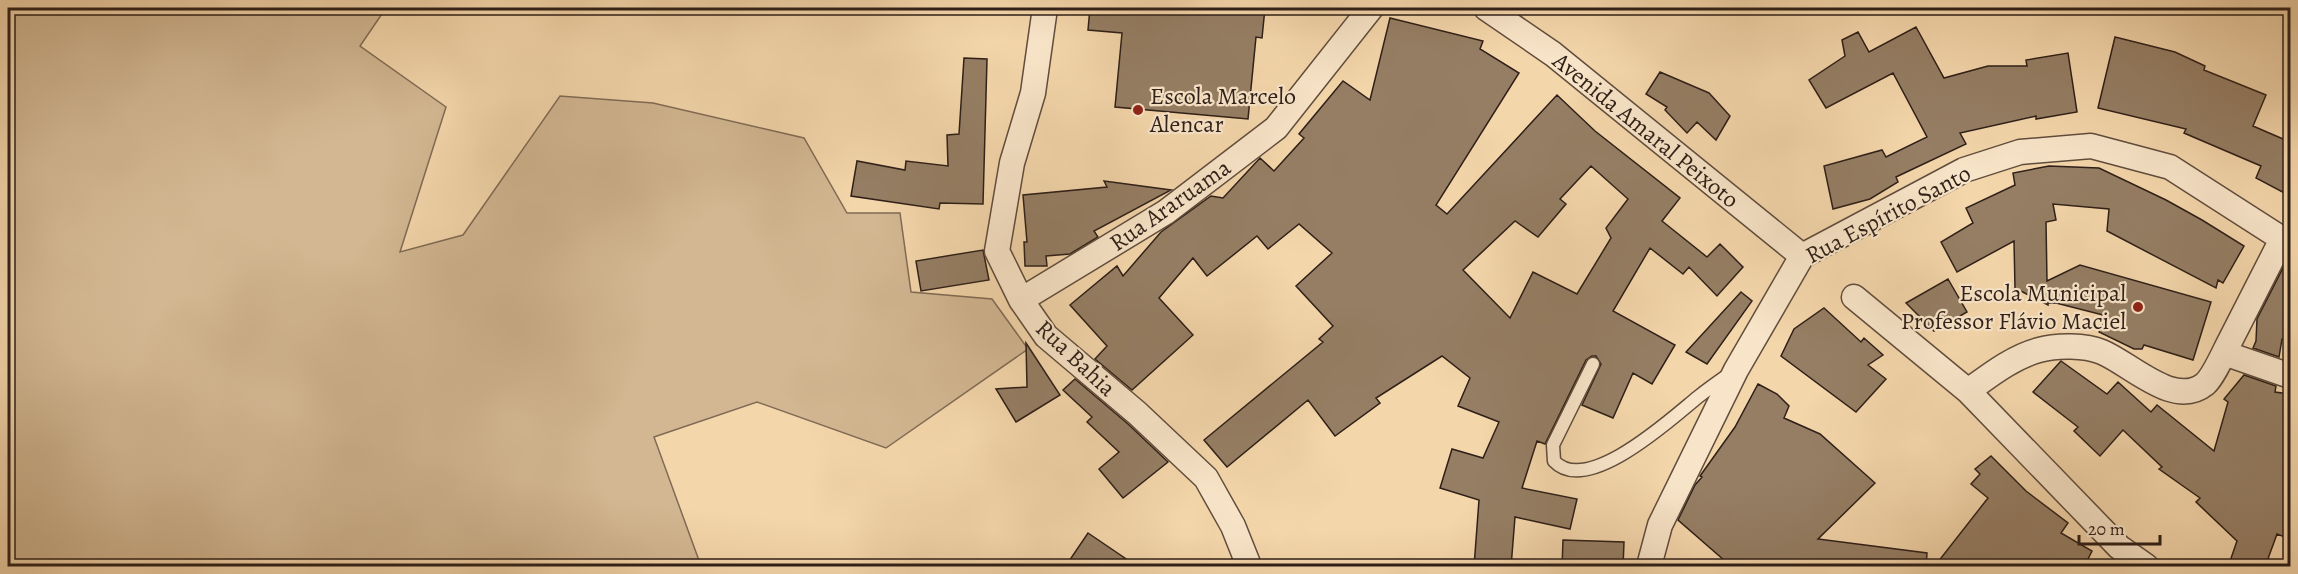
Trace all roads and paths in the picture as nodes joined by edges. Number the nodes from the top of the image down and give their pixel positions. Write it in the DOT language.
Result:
graph roads {
  1 [pos="1045,8"];
  2 [pos="1371,8"];
  3 [pos="1486,8"];
  4 [pos="2286,241"];
  5 [pos="1802,256"];
  6 [pos="1854,297"];
  7 [pos="1021,300"];
  8 [pos="2224,353"];
  9 [pos="1593,364"];
  10 [pos="1736,370"];
  11 [pos="2290,376"];
  12 [pos="1968,391"];
  13 [pos="1249,567"];
  14 [pos="1648,567"];
  15 [pos="2146,567"];
  1 -- 7 [label="street, Rua Bahia"];
  2 -- 7 [label="street, Rua Araruama"];
  3 -- 5 [label="street, Avenida Amaral Peixoto"];
  4 -- 5 [label="street, Rua Espírito Santo"];
  4 -- 8 [label="street"];
  5 -- 10 [label="street, Rua Espírito Santo"];
  6 -- 12 [label="street"];
  7 -- 13 [label="street, Rua Bahia"];
  8 -- 11 [label="street"];
  8 -- 12 [label="street"];
  9 -- 10 [label="lane"];
  10 -- 14 [label="street, Rua Espírito Santo"];
  12 -- 15 [label="street"];
}
